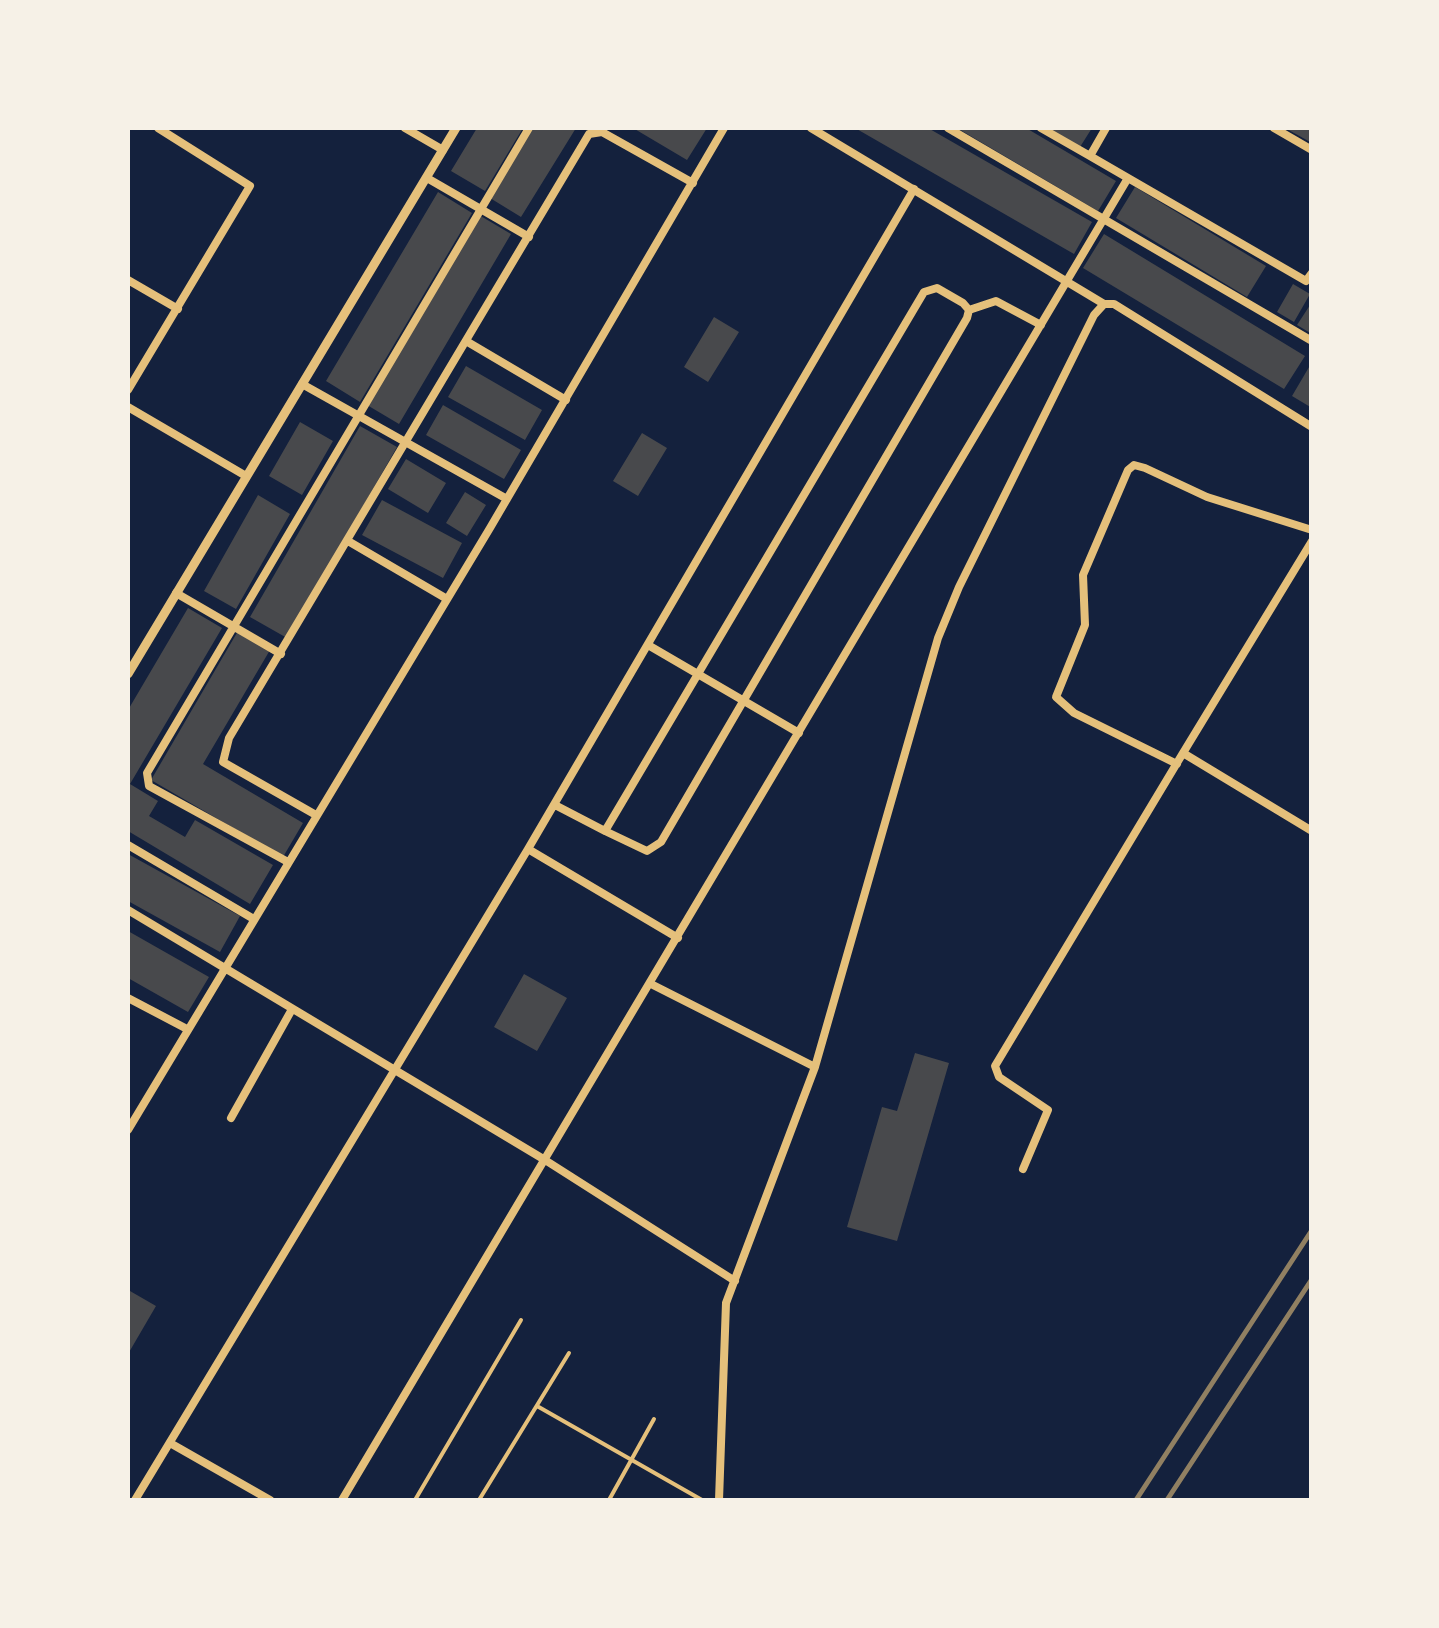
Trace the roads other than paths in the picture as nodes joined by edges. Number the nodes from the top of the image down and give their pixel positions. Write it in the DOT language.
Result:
graph roads {
  1 [pos="158,128"];
  2 [pos="406,128"];
  3 [pos="456,128"];
  4 [pos="529,128"];
  5 [pos="724,128"];
  6 [pos="811,128"];
  7 [pos="948,128"];
  8 [pos="1042,128"];
  9 [pos="1106,128"];
  10 [pos="1274,128"];
  11 [pos="443,150"];
  12 [pos="1312,150"];
  13 [pos="1090,156"];
  14 [pos="426,178"];
  15 [pos="1128,178"];
  16 [pos="693,182"];
  17 [pos="914,189"];
  18 [pos="482,210"];
  19 [pos="1102,221"];
  20 [pos="529,237"];
  21 [pos="1312,273"];
  22 [pos="128,280"];
  23 [pos="1067,280"];
  24 [pos="1104,304"];
  25 [pos="178,309"];
  26 [pos="969,310"];
  27 [pos="1041,324"];
  28 [pos="466,341"];
  29 [pos="1312,341"];
  30 [pos="302,384"];
  31 [pos="128,390"];
  32 [pos="566,400"];
  33 [pos="128,407"];
  34 [pos="360,417"];
  35 [pos="1312,427"];
  36 [pos="406,443"];
  37 [pos="246,476"];
  38 [pos="507,500"];
  39 [pos="1312,530"];
  40 [pos="348,541"];
  41 [pos="1312,541"];
  42 [pos="176,593"];
  43 [pos="447,599"];
  44 [pos="231,625"];
  45 [pos="648,644"];
  46 [pos="281,654"];
  47 [pos="698,672"];
  48 [pos="128,674"];
  49 [pos="746,701"];
  50 [pos="799,733"];
  51 [pos="1183,753"];
  52 [pos="1176,764"];
  53 [pos="556,805"];
  54 [pos="316,815"];
  55 [pos="605,831"];
  56 [pos="1312,832"];
  57 [pos="128,846"];
  58 [pos="528,849"];
  59 [pos="288,862"];
  60 [pos="128,910"];
  61 [pos="252,918"];
  62 [pos="678,938"];
  63 [pos="222,970"];
  64 [pos="651,984"];
  65 [pos="128,998"];
  66 [pos="291,1011"];
  67 [pos="187,1029"];
  68 [pos="815,1067"];
  69 [pos="394,1071"];
  70 [pos="231,1118"];
  71 [pos="128,1130"];
  72 [pos="545,1160"];
  73 [pos="1023,1169"];
  74 [pos="735,1281"];
  75 [pos="521,1320"];
  76 [pos="569,1353"];
  77 [pos="536,1406"];
  78 [pos="654,1419"];
  79 [pos="170,1443"];
  80 [pos="631,1460"];
  81 [pos="135,1500"];
  82 [pos="270,1500"];
  83 [pos="342,1500"];
  84 [pos="415,1500"];
  85 [pos="478,1500"];
  86 [pos="609,1500"];
  87 [pos="702,1500"];
  88 [pos="719,1500"];
  1 -- 25 [label="street"];
  2 -- 11 [label="street"];
  3 -- 11 [label="street"];
  4 -- 18 [label="street"];
  5 -- 16 [label="street"];
  6 -- 17 [label="street"];
  7 -- 19 [label="street"];
  8 -- 13 [label="street"];
  9 -- 13 [label="street"];
  10 -- 12 [label="street"];
  11 -- 14 [label="street"];
  13 -- 15 [label="street"];
  14 -- 18 [label="street"];
  14 -- 30 [label="street"];
  15 -- 19 [label="street"];
  15 -- 21 [label="street"];
  16 -- 20 [label="street"];
  16 -- 32 [label="street"];
  17 -- 23 [label="street"];
  17 -- 45 [label="street"];
  18 -- 20 [label="street"];
  18 -- 34 [label="street"];
  19 -- 23 [label="street"];
  19 -- 29 [label="street"];
  20 -- 28 [label="street"];
  22 -- 25 [label="street"];
  23 -- 24 [label="street"];
  23 -- 27 [label="street"];
  24 -- 35 [label="street"];
  24 -- 68 [label="street"];
  25 -- 31 [label="street"];
  26 -- 27 [label="street"];
  26 -- 47 [label="street"];
  26 -- 49 [label="street"];
  27 -- 50 [label="street"];
  28 -- 32 [label="street"];
  28 -- 36 [label="street"];
  30 -- 34 [label="street"];
  30 -- 37 [label="street"];
  32 -- 38 [label="street"];
  33 -- 37 [label="street"];
  34 -- 36 [label="street"];
  34 -- 44 [label="street"];
  36 -- 38 [label="street"];
  36 -- 40 [label="street"];
  37 -- 42 [label="street"];
  38 -- 43 [label="street"];
  39 -- 52 [label="street"];
  40 -- 43 [label="street"];
  40 -- 46 [label="street"];
  41 -- 51 [label="street"];
  42 -- 44 [label="street"];
  42 -- 48 [label="street"];
  43 -- 54 [label="street"];
  44 -- 46 [label="street"];
  44 -- 59 [label="street"];
  45 -- 47 [label="street"];
  45 -- 53 [label="street"];
  46 -- 54 [label="street"];
  47 -- 49 [label="street"];
  47 -- 55 [label="street"];
  49 -- 50 [label="street"];
  49 -- 55 [label="street"];
  50 -- 62 [label="street"];
  51 -- 52 [label="street"];
  51 -- 56 [label="street"];
  52 -- 73 [label="street"];
  53 -- 55 [label="street"];
  53 -- 58 [label="street"];
  54 -- 59 [label="street"];
  57 -- 61 [label="street"];
  58 -- 62 [label="street"];
  58 -- 69 [label="street"];
  59 -- 61 [label="street"];
  60 -- 63 [label="street"];
  61 -- 63 [label="street"];
  62 -- 64 [label="street"];
  63 -- 66 [label="street"];
  63 -- 67 [label="street"];
  64 -- 68 [label="street"];
  64 -- 72 [label="street"];
  65 -- 67 [label="street"];
  66 -- 69 [label="street"];
  66 -- 70 [label="street"];
  67 -- 71 [label="street"];
  68 -- 74 [label="street"];
  69 -- 72 [label="street"];
  69 -- 79 [label="street"];
  72 -- 74 [label="street"];
  72 -- 83 [label="street"];
  74 -- 88 [label="street"];
  75 -- 84 [label="lane"];
  76 -- 77 [label="lane"];
  77 -- 80 [label="lane"];
  77 -- 85 [label="lane"];
  78 -- 80 [label="lane"];
  79 -- 81 [label="street"];
  79 -- 82 [label="street"];
  80 -- 86 [label="lane"];
  80 -- 87 [label="lane"];
}
